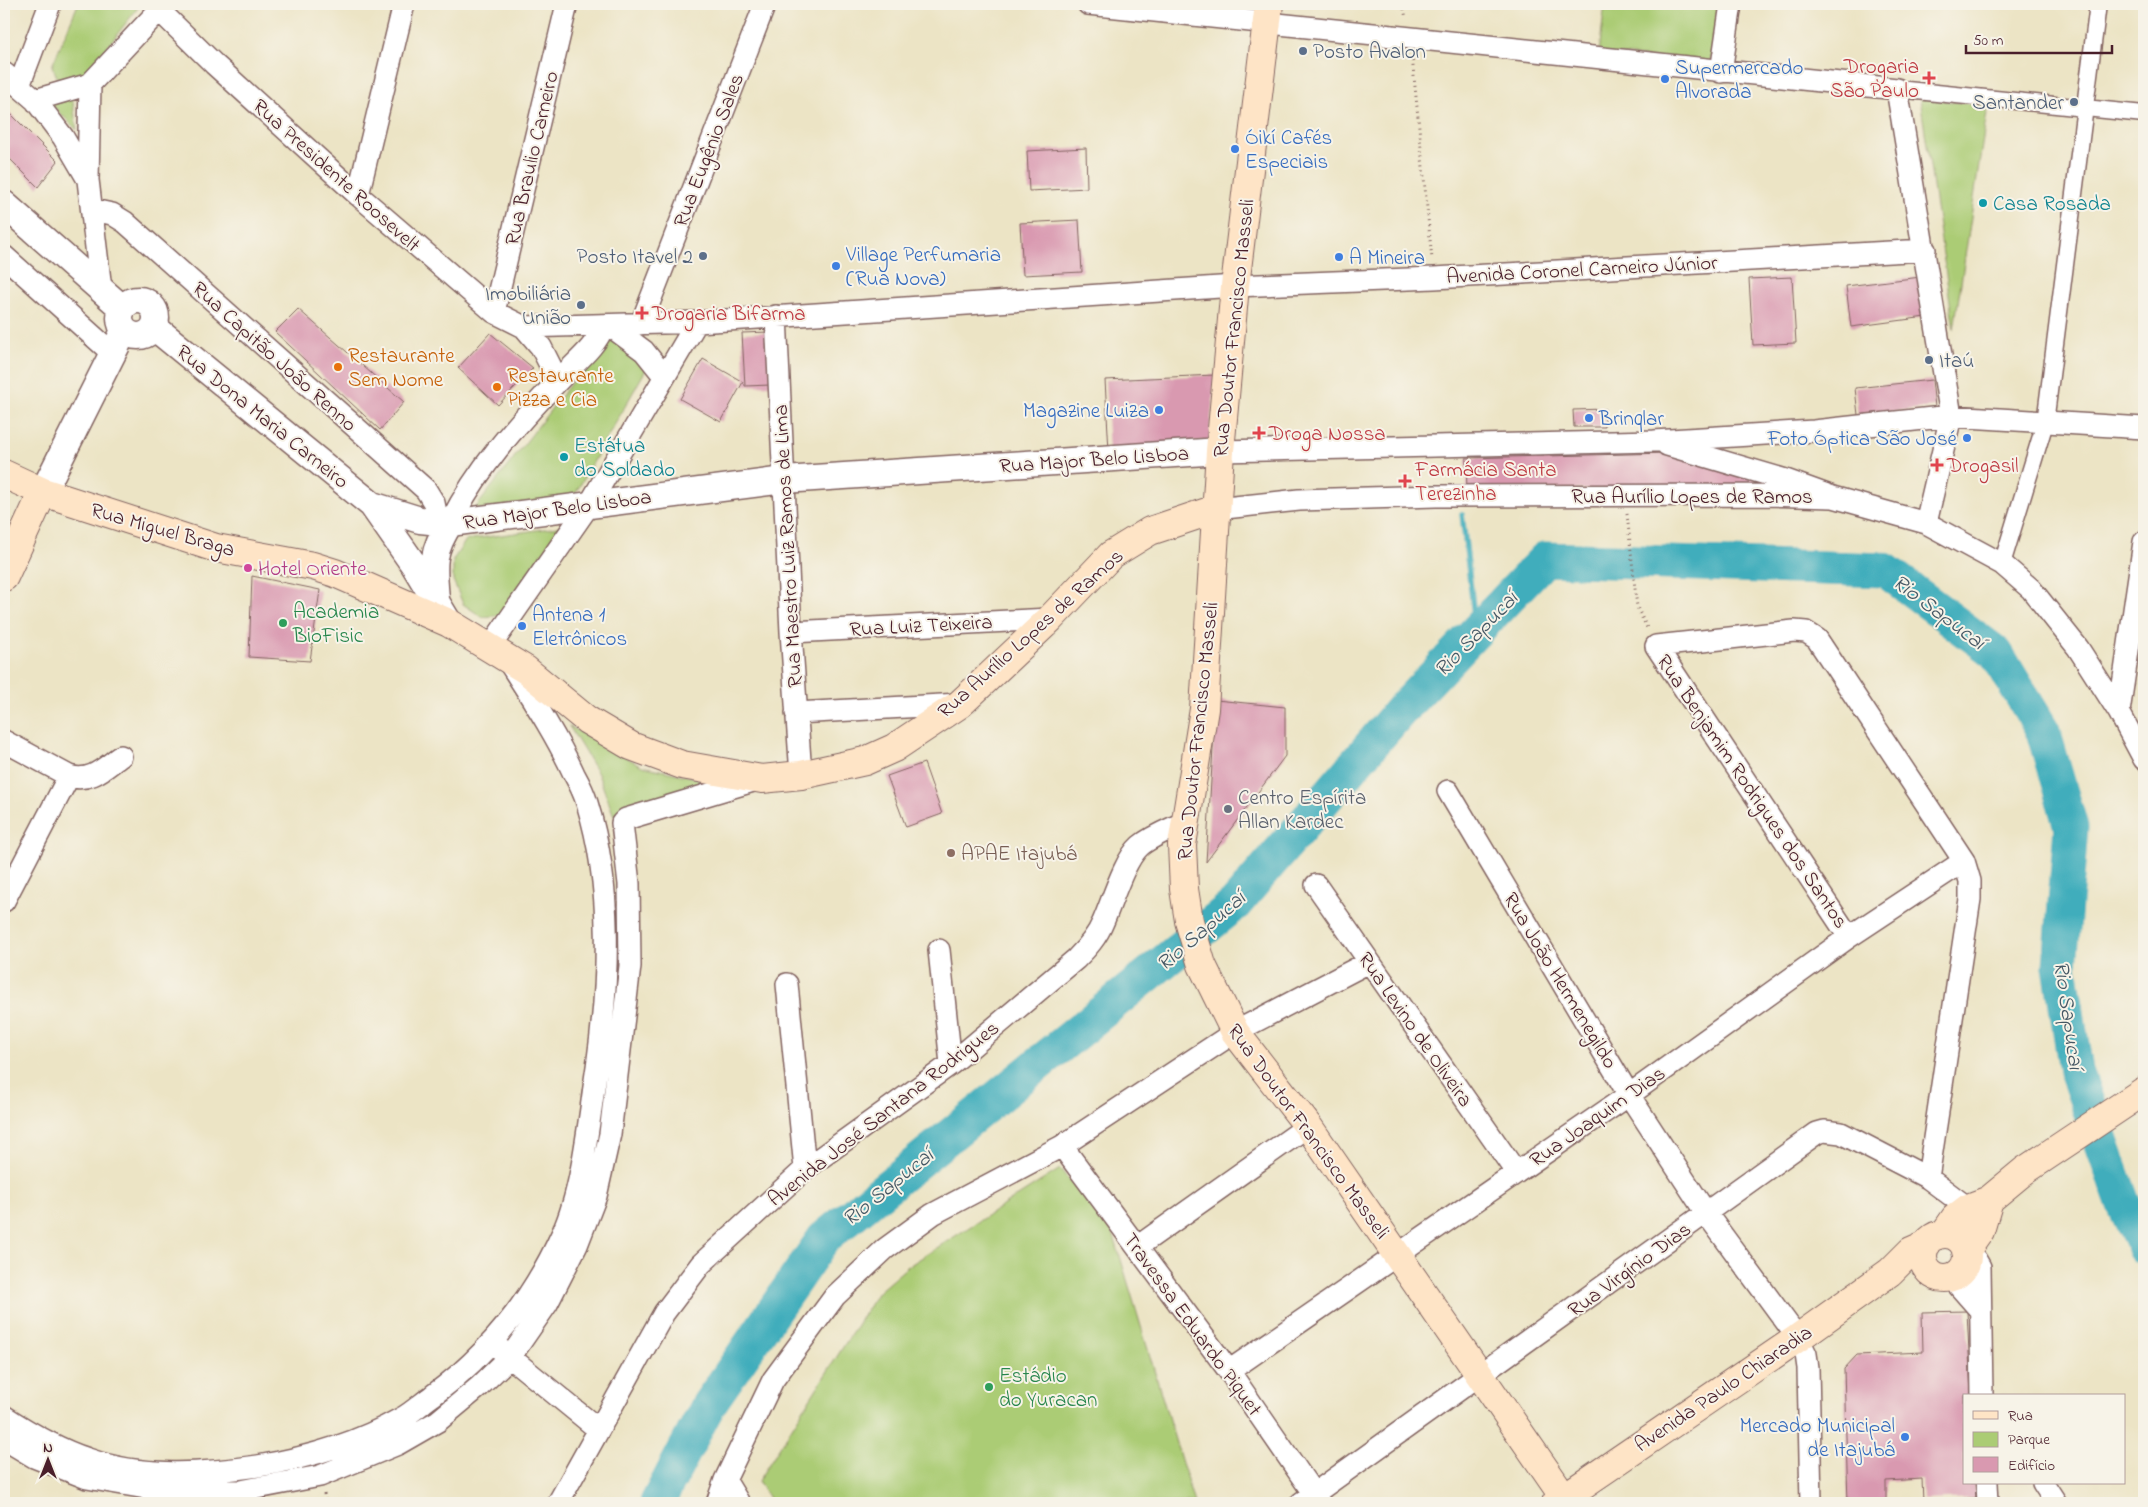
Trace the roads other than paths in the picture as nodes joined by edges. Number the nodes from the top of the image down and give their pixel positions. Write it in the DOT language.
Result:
graph roads {
  1 [pos="50,4"];
  2 [pos="404,4"];
  3 [pos="567,4"];
  4 [pos="765,4"];
  5 [pos="1088,4"];
  6 [pos="1731,4"];
  7 [pos="2098,4"];
  8 [pos="162,7"];
  9 [pos="1268,13"];
  10 [pos="1721,72"];
  11 [pos="11,80"];
  12 [pos="90,84"];
  13 [pos="1897,89"];
  14 [pos="36,100"];
  15 [pos="2085,108"];
  16 [pos="2144,114"];
  17 [pos="88,180"];
  18 [pos="358,195"];
  19 [pos="4,204"];
  20 [pos="93,210"];
  21 [pos="1925,250"];
  22 [pos="4,256"];
  23 [pos="1235,286"];
  24 [pos="101,290"];
  25 [pos="494,312"];
  26 [pos="776,316"];
  27 [pos="697,322"];
  28 [pos="640,324"];
  29 [pos="606,325"];
  30 [pos="524,327"];
  31 [pos="120,331"];
  32 [pos="664,376"];
  33 [pos="558,381"];
  34 [pos="1951,416"];
  35 [pos="2045,423"];
  36 [pos="2144,428"];
  37 [pos="1654,441"];
  38 [pos="1220,451"];
  39 [pos="4,474"];
  40 [pos="784,480"];
  41 [pos="43,492"];
  42 [pos="1833,497"];
  43 [pos="372,505"];
  44 [pos="589,505"];
  45 [pos="1216,509"];
  46 [pos="444,523"];
  47 [pos="1926,523"];
  48 [pos="2144,542"];
  49 [pos="2002,564"];
  50 [pos="4,577"];
  51 [pos="443,612"];
  52 [pos="1050,619"];
  53 [pos="791,632"];
  54 [pos="497,651"];
  55 [pos="960,704"];
  56 [pos="2119,712"];
  57 [pos="796,713"];
  58 [pos="4,741"];
  59 [pos="122,756"];
  60 [pos="2144,759"];
  61 [pos="802,775"];
  62 [pos="70,776"];
  63 [pos="762,779"];
  64 [pos="1448,791"];
  65 [pos="1185,833"];
  66 [pos="1964,861"];
  67 [pos="1316,885"];
  68 [pos="4,901"];
  69 [pos="1849,937"];
  70 [pos="939,950"];
  71 [pos="1369,962"];
  72 [pos="787,984"];
  73 [pos="1235,1032"];
  74 [pos="951,1064"];
  75 [pos="2144,1091"];
  76 [pos="1629,1095"];
  77 [pos="1308,1126"];
  78 [pos="1062,1146"];
  79 [pos="805,1169"];
  80 [pos="1516,1172"];
  81 [pos="1928,1178"];
  82 [pos="1978,1204"];
  83 [pos="1706,1213"];
  84 [pos="1936,1239"];
  85 [pos="1137,1247"];
  86 [pos="1398,1253"];
  87 [pos="1967,1253"];
  88 [pos="1890,1272"];
  89 [pos="1940,1274"];
  90 [pos="1980,1310"];
  91 [pos="1798,1338"];
  92 [pos="492,1343"];
  93 [pos="511,1356"];
  94 [pos="1229,1371"];
  95 [pos="1481,1375"];
  96 [pos="1983,1394"];
  97 [pos="4,1416"];
  98 [pos="598,1429"];
  99 [pos="4,1439"];
  100 [pos="725,1480"];
  101 [pos="1987,1484"];
  102 [pos="2044,1484"];
  103 [pos="1312,1500"];
  104 [pos="1563,1501"];
  105 [pos="558,1503"];
  106 [pos="716,1503"];
  107 [pos="739,1503"];
  108 [pos="1811,1503"];
  109 [pos="1988,1503"];
  110 [pos="2056,1503"];
  1 -- 11 [label="street"];
  2 -- 18 [label="street"];
  3 -- 25 [label="street, Rua Braulio Carneiro"];
  4 -- 28 [label="street, Rua Eugênio Sales"];
  5 -- 9 [label="street"];
  6 -- 10 [label="street"];
  7 -- 15 [label="street"];
  8 -- 12 [label="street"];
  8 -- 18 [label="street, Rua Presidente Roosevelt"];
  9 -- 10 [label="street"];
  9 -- 23 [label="main road, Rua Doutor Francisco Masseli"];
  10 -- 13 [label="street"];
  11 -- 14 [label="street"];
  12 -- 14 [label="street"];
  12 -- 17 [label="street"];
  13 -- 15 [label="street"];
  13 -- 21 [label="street"];
  14 -- 17 [label="street"];
  15 -- 16 [label="street"];
  15 -- 35 [label="street"];
  17 -- 20 [label="street"];
  18 -- 25 [label="street, Rua Presidente Roosevelt"];
  19 -- 24 [label="street"];
  20 -- 24 [label="street"];
  20 -- 46 [label="street, Rua Capitão João Renno"];
  21 -- 23 [label="street, Avenida Coronel Carneiro Júnior"];
  21 -- 34 [label="street"];
  22 -- 31 [label="street"];
  23 -- 26 [label="street, Avenida Coronel Carneiro Júnior"];
  23 -- 38 [label="main road, Rua Doutor Francisco Masseli"];
  24 -- 31 [label="street"];
  25 -- 30 [label="street, Rua Presidente Roosevelt"];
  26 -- 27 [label="street, Avenida Coronel Carneiro Júnior"];
  26 -- 40 [label="street, Rua Maestro Luiz Ramos de Lima"];
  27 -- 28 [label="street, Avenida Coronel Carneiro Júnior"];
  27 -- 32 [label="street"];
  28 -- 29 [label="street, Avenida Coronel Carneiro Júnior"];
  29 -- 30 [label="street, Avenida Coronel Carneiro Júnior"];
  29 -- 32 [label="street"];
  29 -- 33 [label="street"];
  30 -- 33 [label="street"];
  31 -- 41 [label="street"];
  31 -- 43 [label="street, Rua Dona Maria Carneiro"];
  32 -- 44 [label="street"];
  33 -- 46 [label="street"];
  34 -- 35 [label="street, Rua Major Belo Lisboa"];
  34 -- 37 [label="street, Rua Major Belo Lisboa"];
  34 -- 47 [label="street"];
  35 -- 36 [label="street, Rua Major Belo Lisboa"];
  35 -- 49 [label="street"];
  37 -- 38 [label="street, Rua Major Belo Lisboa"];
  37 -- 42 [label="street"];
  38 -- 40 [label="street, Rua Major Belo Lisboa"];
  38 -- 45 [label="main road, Rua Doutor Francisco Masseli"];
  39 -- 41 [label="main road, Rua Miguel Braga"];
  40 -- 44 [label="street, Rua Major Belo Lisboa"];
  40 -- 53 [label="street, Rua Maestro Luiz Ramos de Lima"];
  41 -- 50 [label="main road"];
  41 -- 51 [label="main road, Rua Miguel Braga"];
  42 -- 45 [label="street, Rua Aurílio Lopes de Ramos"];
  42 -- 47 [label="street"];
  43 -- 46 [label="street, Rua Dona Maria Carneiro"];
  43 -- 51 [label="street, Rua Dona Maria Carneiro"];
  44 -- 46 [label="street, Rua Major Belo Lisboa"];
  44 -- 54 [label="street"];
  45 -- 52 [label="main road, Rua Aurílio Lopes de Ramos"];
  45 -- 65 [label="main road, Rua Doutor Francisco Masseli"];
  46 -- 51 [label="street"];
  47 -- 49 [label="street"];
  48 -- 56 [label="street"];
  49 -- 56 [label="street"];
  51 -- 54 [label="main road, Rua Miguel Braga"];
  52 -- 53 [label="street, Rua Luiz Teixeira"];
  52 -- 55 [label="main road, Rua Aurílio Lopes de Ramos"];
  53 -- 57 [label="street, Rua Maestro Luiz Ramos de Lima"];
  54 -- 63 [label="main road, Rua Miguel Braga"];
  54 -- 92 [label="street"];
  55 -- 57 [label="street"];
  55 -- 61 [label="main road, Rua Aurílio Lopes de Ramos"];
  56 -- 60 [label="street"];
  57 -- 61 [label="street, Rua Maestro Luiz Ramos de Lima"];
  58 -- 62 [label="street"];
  59 -- 62 [label="street"];
  61 -- 63 [label="main road, Rua Aurílio Lopes de Ramos"];
  62 -- 68 [label="street"];
  63 -- 93 [label="street"];
  64 -- 76 [label="street, Rua João Hermenegildo"];
  65 -- 73 [label="main road, Rua Doutor Francisco Masseli"];
  65 -- 74 [label="street, Avenida José Santana Rodrigues"];
  66 -- 69 [label="street, Rua Joaquim Dias"];
  66 -- 69 [label="street, Rua Benjamim Rodrigues dos Santos"];
  66 -- 81 [label="street"];
  67 -- 71 [label="street, Rua Levino de Oliveira"];
  69 -- 76 [label="street, Rua Joaquim Dias"];
  70 -- 74 [label="street"];
  71 -- 73 [label="street"];
  71 -- 80 [label="street, Rua Levino de Oliveira"];
  72 -- 79 [label="street"];
  73 -- 77 [label="main road, Rua Doutor Francisco Masseli"];
  73 -- 78 [label="street"];
  74 -- 79 [label="street, Avenida José Santana Rodrigues"];
  75 -- 82 [label="main road, Avenida Paulo Chiaradia"];
  76 -- 80 [label="street, Rua Joaquim Dias"];
  76 -- 83 [label="street, Rua João Hermenegildo"];
  77 -- 85 [label="street"];
  77 -- 86 [label="main road, Rua Doutor Francisco Masseli"];
  78 -- 85 [label="street, Travessa Eduardo Piquet"];
  78 -- 100 [label="street"];
  79 -- 98 [label="street, Avenida José Santana Rodrigues"];
  80 -- 86 [label="street, Rua Joaquim Dias"];
  81 -- 82 [label="street, Rua Virgínio Dias"];
  81 -- 83 [label="street, Rua Virgínio Dias"];
  82 -- 84 [label="main road, Avenida Paulo Chiaradia"];
  82 -- 87 [label="main road"];
  83 -- 91 [label="street, Rua João Hermenegildo"];
  83 -- 95 [label="street, Rua Virgínio Dias"];
  84 -- 87 [label="main road"];
  84 -- 88 [label="main road, Avenida Paulo Chiaradia"];
  84 -- 89 [label="main road"];
  85 -- 94 [label="street, Travessa Eduardo Piquet"];
  86 -- 94 [label="street, Rua Joaquim Dias"];
  86 -- 95 [label="main road, Rua Doutor Francisco Masseli"];
  87 -- 89 [label="main road"];
  87 -- 90 [label="street"];
  88 -- 89 [label="main road"];
  88 -- 91 [label="main road, Avenida Paulo Chiaradia"];
  89 -- 90 [label="street"];
  90 -- 96 [label="street"];
  91 -- 104 [label="main road, Avenida Paulo Chiaradia"];
  91 -- 108 [label="street, Rua João Hermenegildo"];
  92 -- 93 [label="street"];
  92 -- 97 [label="street"];
  93 -- 98 [label="street"];
  93 -- 99 [label="street"];
  94 -- 103 [label="street, Travessa Eduardo Piquet"];
  95 -- 103 [label="street, Rua Virgínio Dias"];
  95 -- 104 [label="main road, Rua Doutor Francisco Masseli"];
  98 -- 105 [label="street, Avenida José Santana Rodrigues"];
  100 -- 106 [label="street"];
  100 -- 107 [label="street"];
  101 -- 109 [label="street"];
  102 -- 110 [label="street"];
}
